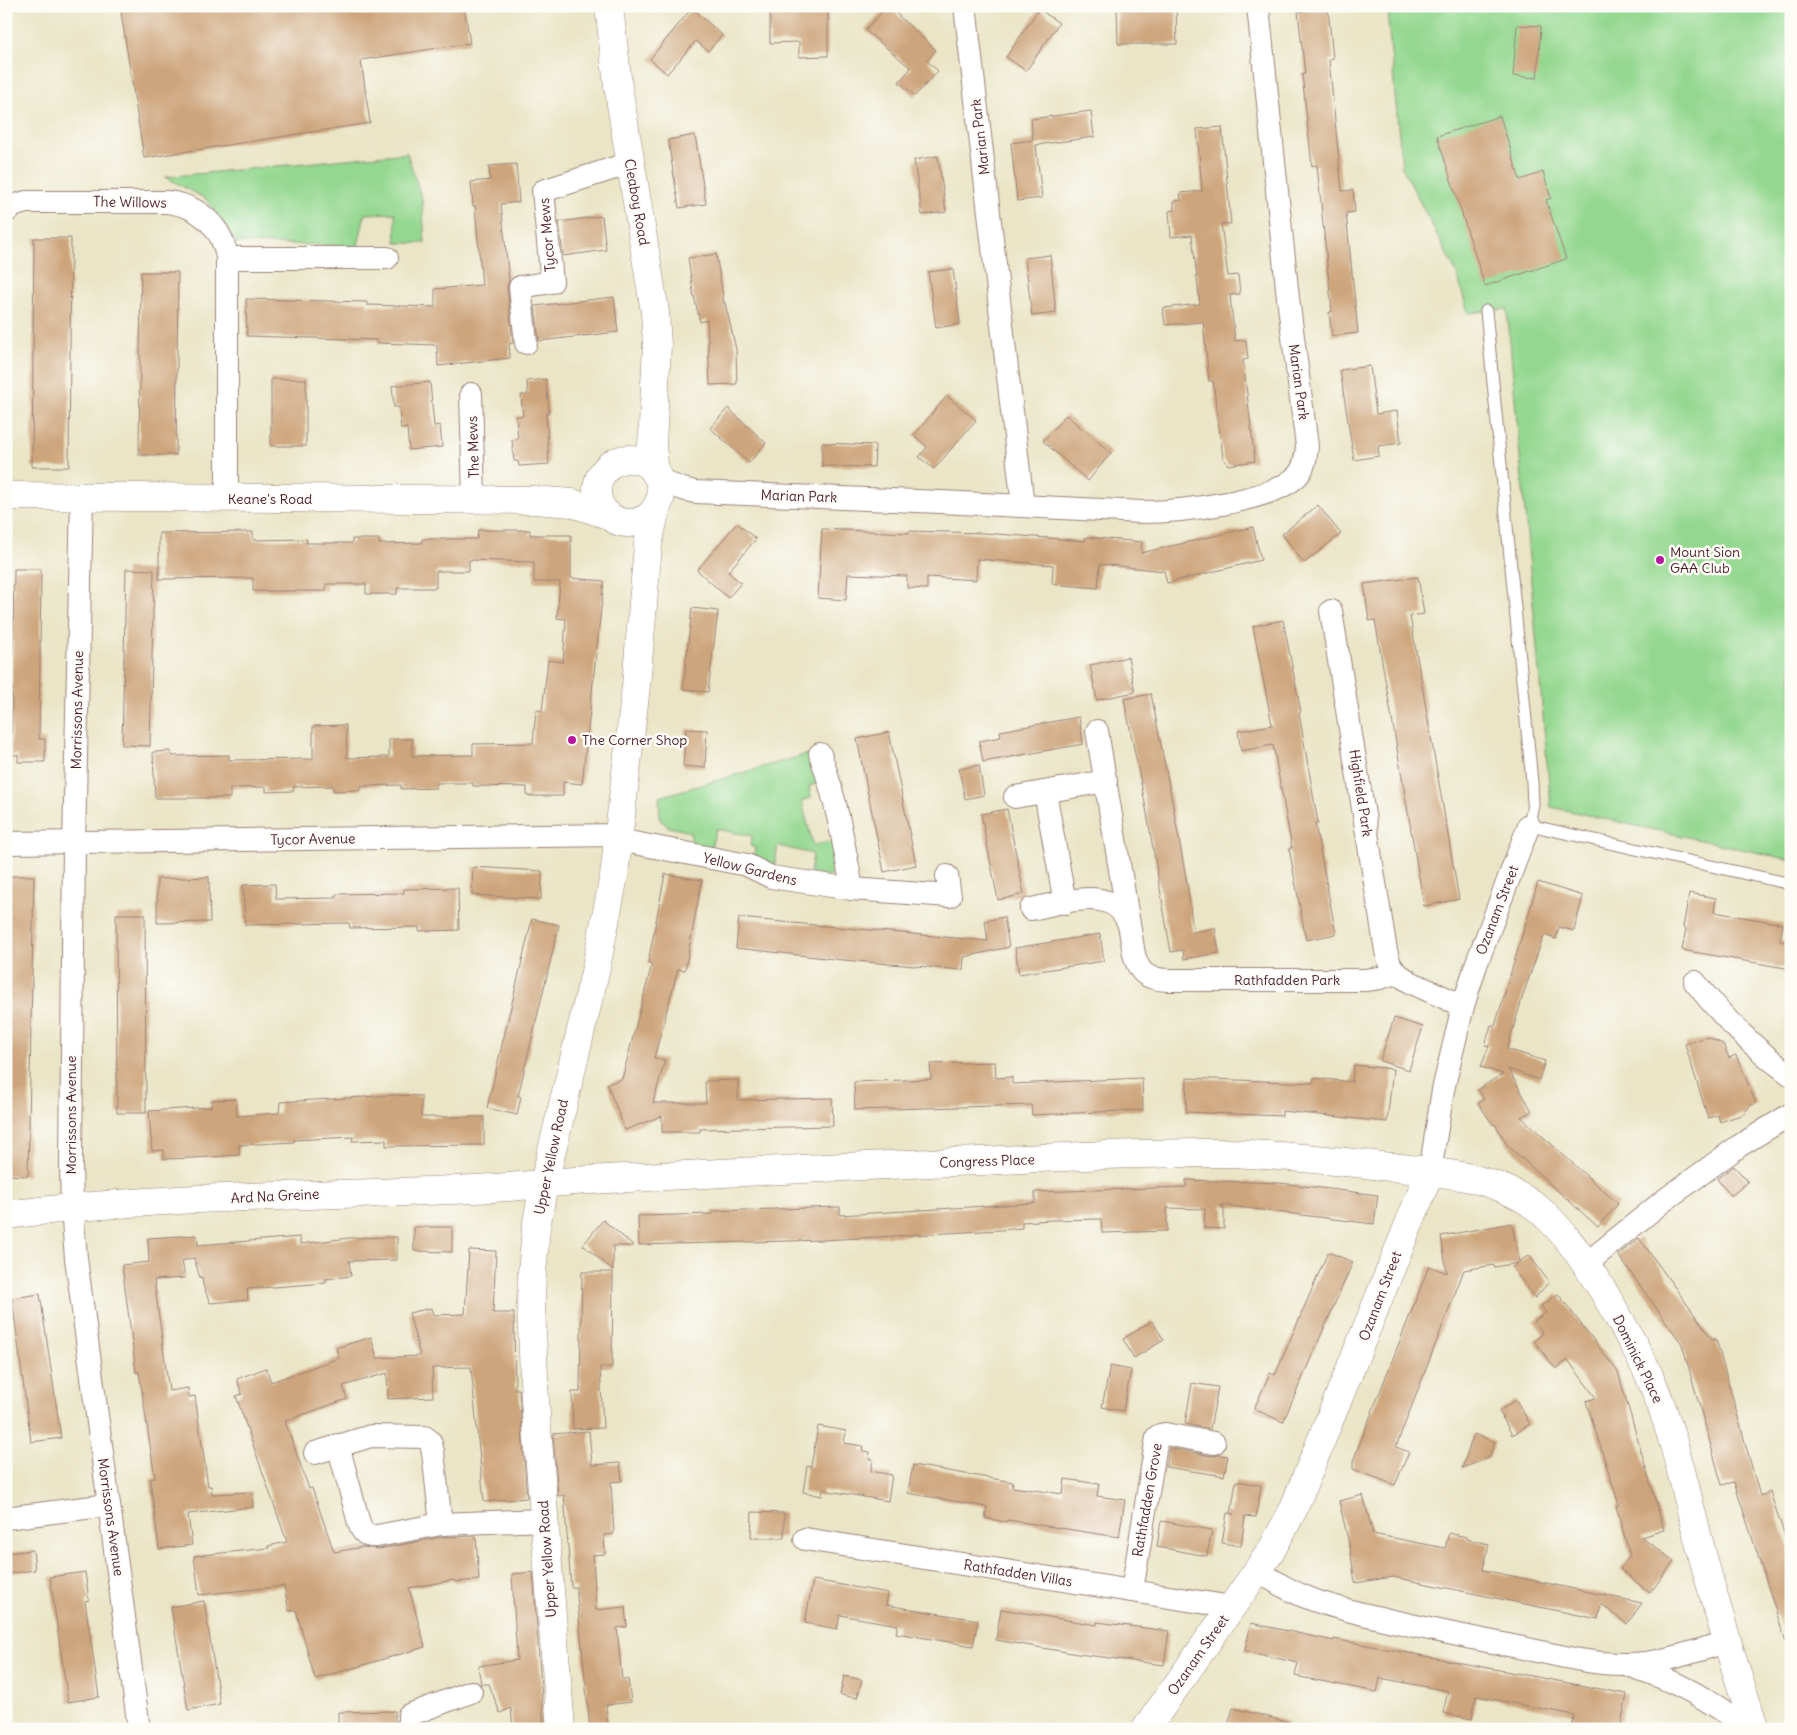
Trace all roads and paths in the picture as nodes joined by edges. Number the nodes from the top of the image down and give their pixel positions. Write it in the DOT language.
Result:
graph roads {
  1 [pos="609,6"];
  2 [pos="965,6"];
  3 [pos="1258,6"];
  4 [pos="630,163"];
  5 [pos="6,212"];
  6 [pos="227,258"];
  7 [pos="387,258"];
  8 [pos="1486,311"];
  9 [pos="526,343"];
  10 [pos="471,394"];
  11 [pos="656,398"];
  12 [pos="614,466"];
  13 [pos="656,475"];
  14 [pos="695,492"];
  15 [pos="6,496"];
  16 [pos="82,497"];
  17 [pos="227,498"];
  18 [pos="474,500"];
  19 [pos="534,500"];
  20 [pos="1023,506"];
  21 [pos="657,507"];
  22 [pos="613,518"];
  23 [pos="644,590"];
  24 [pos="1331,611"];
  25 [pos="1097,731"];
  26 [pos="820,754"];
  27 [pos="1106,781"];
  28 [pos="1045,792"];
  29 [pos="1015,797"];
  30 [pos="1529,825"];
  31 [pos="619,838"];
  32 [pos="6,843"];
  33 [pos="74,843"];
  34 [pos="947,876"];
  35 [pos="1791,884"];
  36 [pos="852,889"];
  37 [pos="1065,903"];
  38 [pos="1031,909"];
  39 [pos="1132,936"];
  40 [pos="1396,973"];
  41 [pos="1695,982"];
  42 [pos="1463,1006"];
  43 [pos="1791,1075"];
  44 [pos="1791,1114"];
  45 [pos="1430,1172"];
  46 [pos="544,1183"];
  47 [pos="72,1208"];
  48 [pos="6,1215"];
  49 [pos="1586,1264"];
  50 [pos="1214,1442"];
  51 [pos="338,1445"];
  52 [pos="315,1453"];
  53 [pos="109,1505"];
  54 [pos="6,1518"];
  55 [pos="544,1520"];
  56 [pos="441,1524"];
  57 [pos="805,1539"];
  58 [pos="1258,1570"];
  59 [pos="1132,1591"];
  60 [pos="1232,1607"];
  61 [pos="1727,1642"];
  62 [pos="1626,1664"];
  63 [pos="472,1692"];
  64 [pos="139,1729"];
  65 [pos="409,1729"];
  66 [pos="561,1729"];
  67 [pos="1146,1729"];
  68 [pos="1748,1729"];
  69 [pos="1755,1729"];
  1 -- 4 [label="street, Cleaboy Road"];
  2 -- 20 [label="street, Marian Park"];
  3 -- 20 [label="street, Marian Park"];
  4 -- 9 [label="street, Tycor Mews"];
  4 -- 11 [label="street, Cleaboy Road"];
  5 -- 6 [label="street, The Willows"];
  6 -- 7 [label="street"];
  6 -- 17 [label="street, The Willows"];
  8 -- 30 [label="lane"];
  10 -- 18 [label="street, The Mews"];
  11 -- 12 [label="street, Cleaboy Road"];
  11 -- 13 [label="street, Cleaboy Road"];
  12 -- 13 [label="street"];
  12 -- 19 [label="street, Keane's Road"];
  12 -- 22 [label="street"];
  13 -- 14 [label="street, Marian Park"];
  13 -- 21 [label="street"];
  14 -- 20 [label="street, Marian Park"];
  14 -- 21 [label="street, Marian Park"];
  15 -- 16 [label="street, Keane's Road"];
  16 -- 17 [label="street, Keane's Road"];
  16 -- 33 [label="street, Morrissons Avenue"];
  17 -- 18 [label="street, Keane's Road"];
  18 -- 19 [label="street, Keane's Road"];
  19 -- 22 [label="street, Keane's Road"];
  21 -- 22 [label="street"];
  21 -- 23 [label="street, Upper Yellow Road"];
  22 -- 23 [label="street, Upper Yellow Road"];
  23 -- 31 [label="street, Upper Yellow Road"];
  24 -- 40 [label="street, Highfield Park"];
  25 -- 27 [label="street, Rathfadden Park"];
  26 -- 36 [label="street"];
  27 -- 28 [label="street"];
  27 -- 39 [label="street, Rathfadden Park"];
  28 -- 29 [label="street"];
  28 -- 37 [label="street"];
  30 -- 35 [label="lane"];
  30 -- 42 [label="street, Ozanam Street"];
  31 -- 33 [label="street, Tycor Avenue"];
  31 -- 36 [label="street, Yellow Gardens"];
  31 -- 46 [label="street, Upper Yellow Road"];
  32 -- 33 [label="street, Tycor Avenue"];
  33 -- 47 [label="street, Morrissons Avenue"];
  34 -- 36 [label="street, Yellow Gardens"];
  37 -- 38 [label="street, Rathfadden Park"];
  37 -- 39 [label="street, Rathfadden Park"];
  39 -- 40 [label="street, Rathfadden Park"];
  40 -- 42 [label="street"];
  41 -- 43 [label="street"];
  42 -- 45 [label="street, Ozanam Street"];
  44 -- 49 [label="street"];
  45 -- 46 [label="street, Congress Place"];
  45 -- 49 [label="street, Dominick Place"];
  45 -- 58 [label="street, Ozanam Street"];
  46 -- 47 [label="street, Ard Na Greine"];
  46 -- 55 [label="street, Upper Yellow Road"];
  47 -- 48 [label="street, Ard Na Greine"];
  47 -- 53 [label="street, Morrissons Avenue"];
  49 -- 61 [label="street, Dominick Place"];
  50 -- 59 [label="street, Rathfadden Grove"];
  51 -- 52 [label="street"];
  51 -- 56 [label="street"];
  51 -- 56 [label="street"];
  53 -- 54 [label="street"];
  53 -- 64 [label="street, Morrissons Avenue"];
  55 -- 56 [label="street"];
  55 -- 66 [label="street, Upper Yellow Road"];
  57 -- 59 [label="street, Rathfadden Villas"];
  58 -- 60 [label="street, Ozanam Street"];
  58 -- 62 [label="street"];
  59 -- 60 [label="street, Rathfadden Villas"];
  60 -- 67 [label="street, Ozanam Street"];
  61 -- 62 [label="street"];
  61 -- 69 [label="street, Dominick Place"];
  62 -- 68 [label="street"];
  63 -- 65 [label="street"];
}
